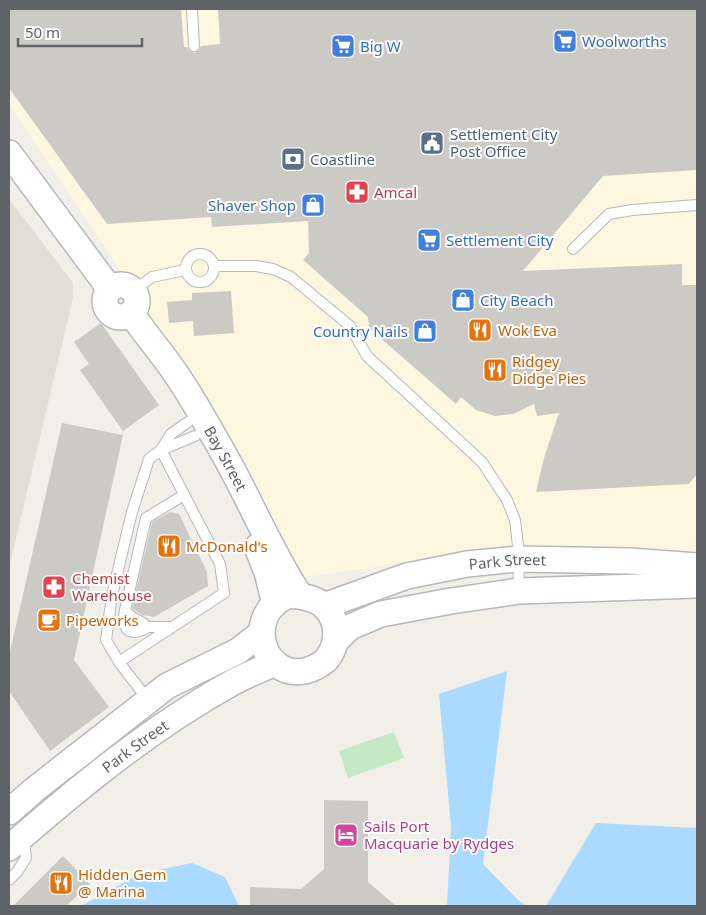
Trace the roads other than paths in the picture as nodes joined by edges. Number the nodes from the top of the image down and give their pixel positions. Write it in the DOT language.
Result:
graph roads {
  1 [pos="192,9"];
  2 [pos="194,46"];
  3 [pos="9,153"];
  4 [pos="697,206"];
  5 [pos="574,249"];
  6 [pos="214,266"];
  7 [pos="186,270"];
  8 [pos="128,305"];
  9 [pos="192,429"];
  10 [pos="161,450"];
  11 [pos="184,495"];
  12 [pos="518,558"];
  13 [pos="697,566"];
  14 [pos="697,585"];
  15 [pos="519,591"];
  16 [pos="300,596"];
  17 [pos="275,604"];
  18 [pos="324,606"];
  19 [pos="172,627"];
  20 [pos="262,633"];
  21 [pos="336,642"];
  22 [pos="119,662"];
  23 [pos="275,663"];
  24 [pos="148,700"];
  25 [pos="9,812"];
  26 [pos="16,842"];
  27 [pos="9,880"];
  1 -- 2 [label="lane"];
  3 -- 8 [label="street, Bay Street"];
  4 -- 5 [label="lane"];
  6 -- 7 [label="lane"];
  6 -- 7 [label="lane"];
  6 -- 12 [label="lane"];
  7 -- 8 [label="lane"];
  8 -- 9 [label="street, Bay Street"];
  8 -- 16 [label="street, Bay Street"];
  9 -- 10 [label="lane"];
  9 -- 10 [label="lane"];
  9 -- 17 [label="street, Bay Street"];
  10 -- 11 [label="lane"];
  10 -- 22 [label="lane"];
  11 -- 19 [label="lane"];
  11 -- 19 [label="lane"];
  12 -- 13 [label="street, Park Street"];
  12 -- 15 [label="lane"];
  12 -- 18 [label="street, Park Street"];
  14 -- 15 [label="street, Park Street"];
  15 -- 21 [label="street, Park Street"];
  16 -- 17 [label="street"];
  16 -- 18 [label="street"];
  17 -- 20 [label="street"];
  18 -- 21 [label="street"];
  19 -- 22 [label="lane"];
  20 -- 23 [label="street"];
  20 -- 24 [label="street, Park Street"];
  21 -- 23 [label="street"];
  22 -- 24 [label="lane"];
  23 -- 26 [label="street, Park Street"];
  24 -- 25 [label="street, Park Street"];
  26 -- 27 [label="lane"];
}
